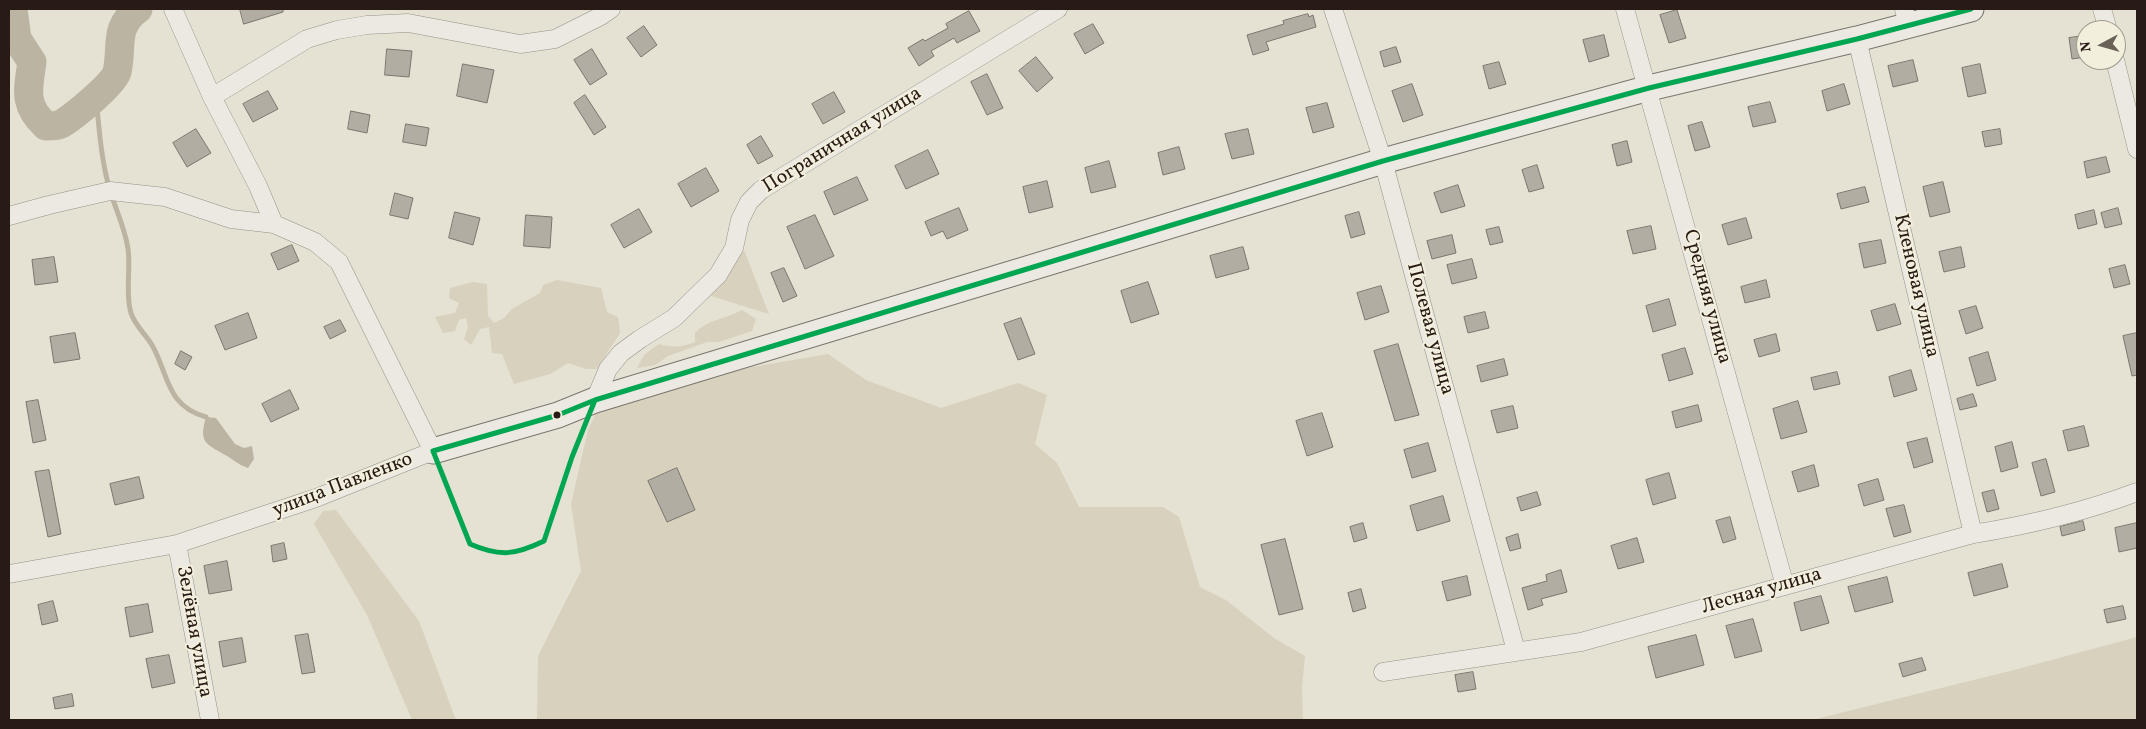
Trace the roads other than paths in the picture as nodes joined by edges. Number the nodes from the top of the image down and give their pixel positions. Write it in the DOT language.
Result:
graph roads {
  1 [pos="172,9"];
  2 [pos="611,9"];
  3 [pos="1058,9"];
  4 [pos="1333,9"];
  5 [pos="1625,9"];
  6 [pos="1971,9"];
  7 [pos="1906,17"];
  8 [pos="1857,39"];
  9 [pos="2117,70"];
  10 [pos="1648,88"];
  11 [pos="212,97"];
  12 [pos="2137,149"];
  13 [pos="1383,160"];
  14 [pos="9,216"];
  15 [pos="274,224"];
  16 [pos="595,400"];
  17 [pos="433,451"];
  18 [pos="2137,492"];
  19 [pos="1973,534"];
  20 [pos="177,544"];
  21 [pos="9,574"];
  22 [pos="1785,586"];
  23 [pos="1516,651"];
  24 [pos="1383,672"];
  25 [pos="210,720"];
  1 -- 11 [label="street"];
  2 -- 11 [label="street"];
  3 -- 16 [label="street, Пограничная улица"];
  4 -- 13 [label="street, Полевая улица"];
  5 -- 10 [label="street, Средняя улица"];
  6 -- 7 [label="street, улица Павленко"];
  7 -- 8 [label="street, улица Павленко"];
  8 -- 10 [label="street, улица Павленко"];
  8 -- 19 [label="street, Кленовая улица"];
  9 -- 12 [label="street"];
  10 -- 13 [label="street, улица Павленко"];
  10 -- 22 [label="street, Средняя улица"];
  11 -- 15 [label="street"];
  13 -- 16 [label="street, улица Павленко"];
  13 -- 23 [label="street, Полевая улица"];
  14 -- 15 [label="street"];
  15 -- 17 [label="street"];
  16 -- 17 [label="street, улица Павленко"];
  17 -- 20 [label="street, улица Павленко"];
  18 -- 19 [label="street, Лесная улица"];
  19 -- 22 [label="street, Лесная улица"];
  20 -- 21 [label="street, улица Павленко"];
  20 -- 25 [label="street, Зелёная улица"];
  22 -- 23 [label="street, Лесная улица"];
  23 -- 24 [label="street, Лесная улица"];
}
